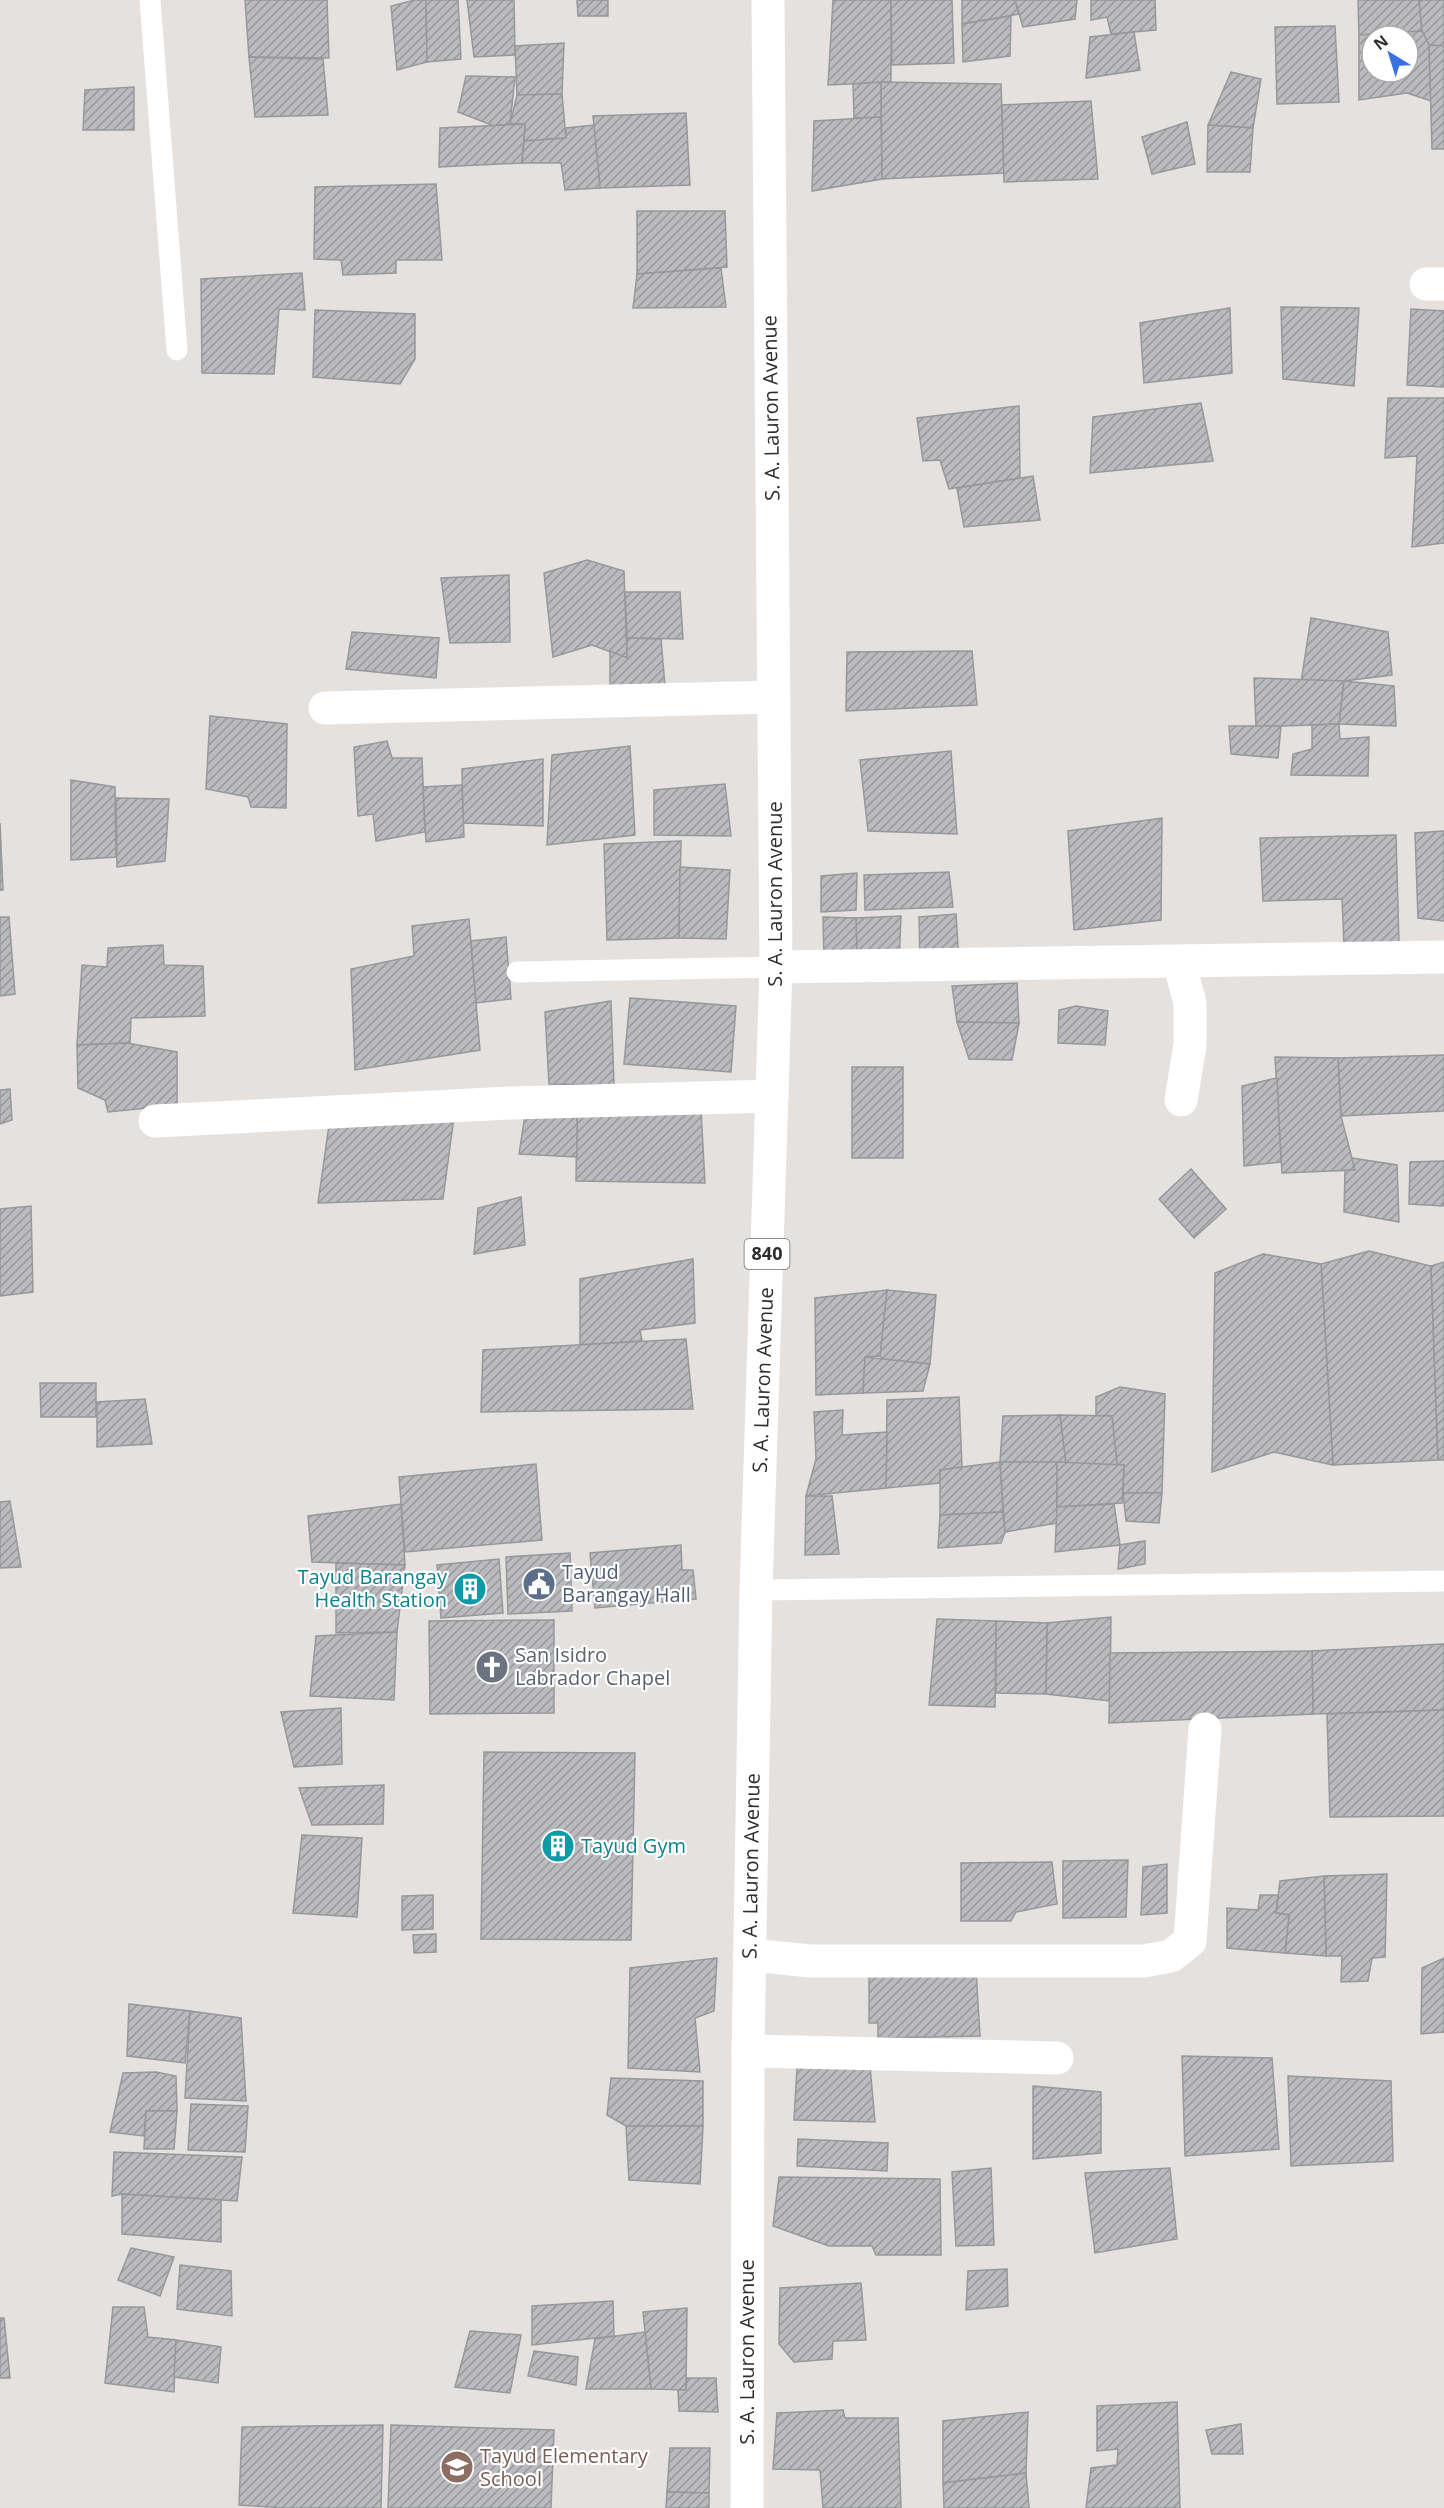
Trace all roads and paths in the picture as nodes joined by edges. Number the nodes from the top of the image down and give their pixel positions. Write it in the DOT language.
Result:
graph roads {
  1 [pos="150,0"];
  2 [pos="768,0"];
  3 [pos="177,350"];
  4 [pos="774,697"];
  5 [pos="325,708"];
  6 [pos="1444,957"];
  7 [pos="1179,962"];
  8 [pos="776,967"];
  9 [pos="517,972"];
  10 [pos="772,1096"];
  11 [pos="1181,1100"];
  12 [pos="155,1121"];
  13 [pos="1444,1581"];
  14 [pos="756,1590"];
  15 [pos="1205,1729"];
  16 [pos="750,1955"];
  17 [pos="748,2051"];
  18 [pos="1057,2058"];
  19 [pos="747,2508"];
  1 -- 3 [label="lane"];
  2 -- 4 [label="main road, S. A. Lauron Avenue / 840"];
  4 -- 5 [label="main road"];
  4 -- 8 [label="main road, S. A. Lauron Avenue / 840"];
  6 -- 7 [label="main road"];
  7 -- 8 [label="main road"];
  7 -- 11 [label="main road"];
  8 -- 9 [label="lane"];
  8 -- 10 [label="main road, S. A. Lauron Avenue / 840"];
  10 -- 12 [label="main road"];
  10 -- 14 [label="main road, S. A. Lauron Avenue / 840"];
  13 -- 14 [label="lane"];
  14 -- 16 [label="main road, S. A. Lauron Avenue / 840"];
  15 -- 16 [label="main road"];
  16 -- 17 [label="main road, S. A. Lauron Avenue / 840"];
  17 -- 18 [label="main road"];
  17 -- 19 [label="main road, S. A. Lauron Avenue / 840"];
}
